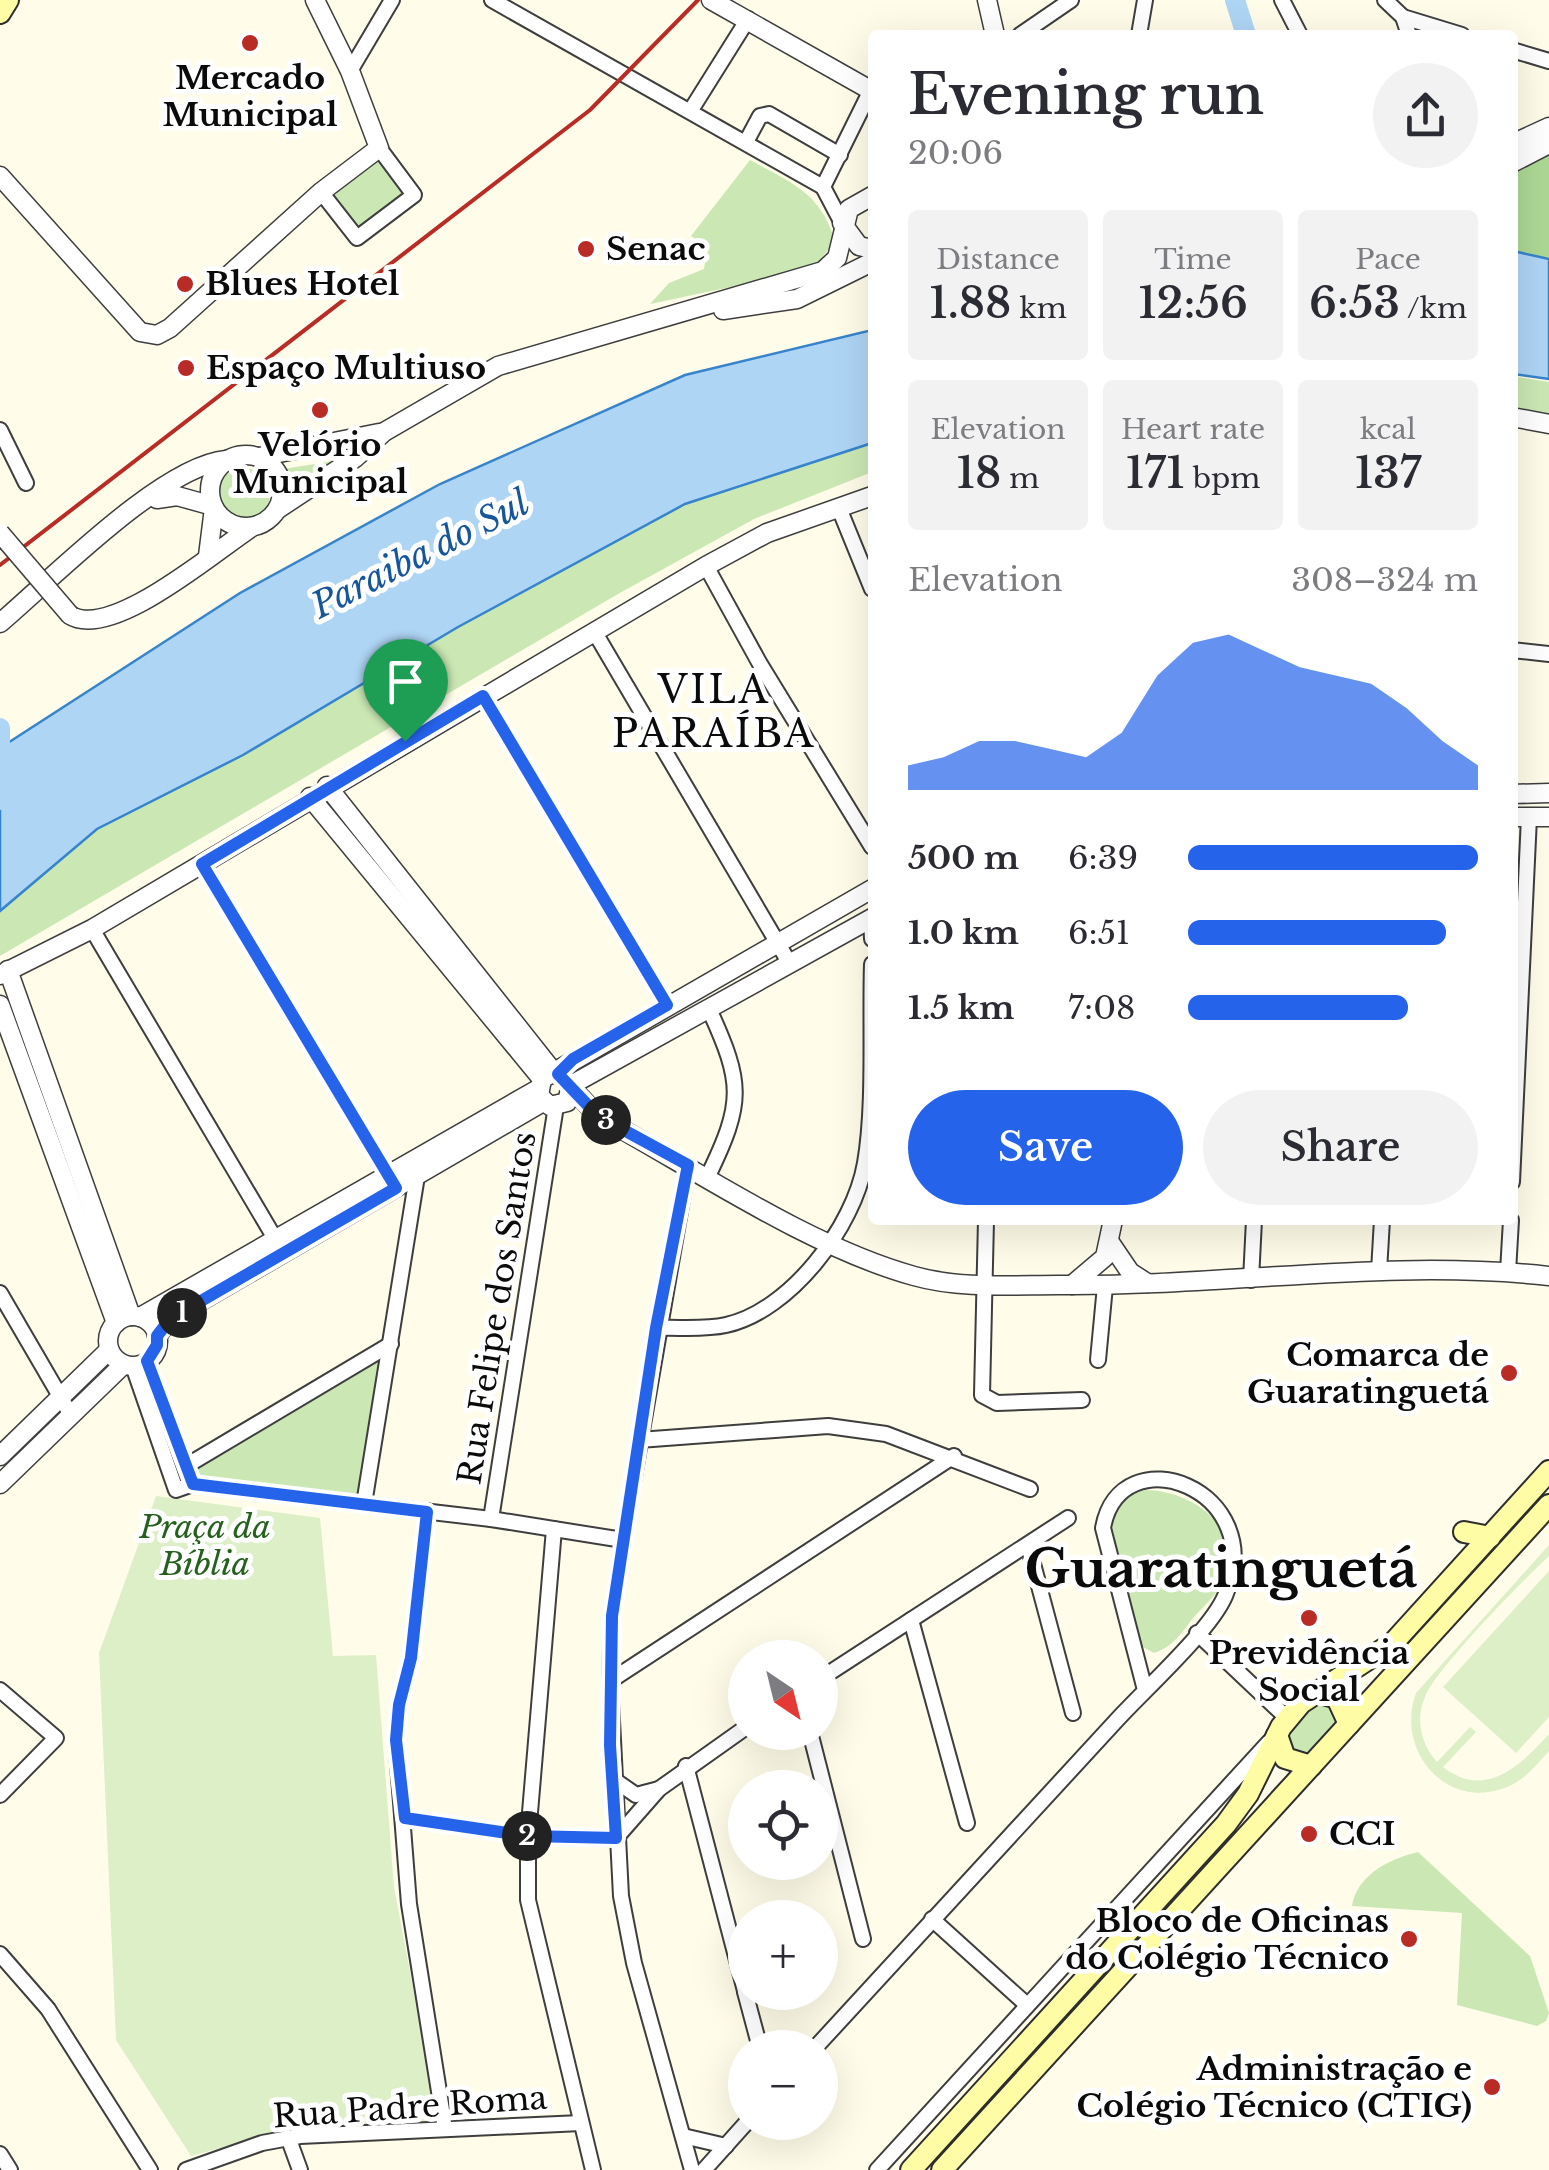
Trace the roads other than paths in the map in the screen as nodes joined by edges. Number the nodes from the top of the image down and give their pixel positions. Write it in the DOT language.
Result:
graph roads {
  1 [pos="8,0"];
  2 [pos="315,0"];
  3 [pos="392,0"];
  4 [pos="492,0"];
  5 [pos="711,0"];
  6 [pos="988,0"];
  7 [pos="1071,0"];
  8 [pos="1145,0"];
  9 [pos="1282,0"];
  10 [pos="1385,0"];
  11 [pos="0,13"];
  12 [pos="1403,17"];
  13 [pos="748,19"];
  14 [pos="995,30"];
  15 [pos="1027,30"];
  16 [pos="1140,30"];
  17 [pos="1297,30"];
  18 [pos="1408,30"];
  19 [pos="1446,30"];
  20 [pos="1518,52"];
  21 [pos="1549,61"];
  22 [pos="350,71"];
  23 [pos="868,88"];
  24 [pos="868,98"];
  25 [pos="691,110"];
  26 [pos="1549,127"];
  27 [pos="1518,141"];
  28 [pos="746,142"];
  29 [pos="1549,144"];
  30 [pos="379,148"];
  31 [pos="840,155"];
  32 [pos="1518,160"];
  33 [pos="0,176"];
  34 [pos="822,187"];
  35 [pos="321,192"];
  36 [pos="868,198"];
  37 [pos="842,223"];
  38 [pos="868,248"];
  39 [pos="868,264"];
  40 [pos="688,314"];
  41 [pos="1518,419"];
  42 [pos="1549,424"];
  43 [pos="0,430"];
  44 [pos="384,432"];
  45 [pos="259,456"];
  46 [pos="226,460"];
  47 [pos="26,483"];
  48 [pos="868,497"];
  49 [pos="147,501"];
  50 [pos="213,507"];
  51 [pos="838,508"];
  52 [pos="278,509"];
  53 [pos="252,527"];
  54 [pos="0,533"];
  55 [pos="208,556"];
  56 [pos="706,566"];
  57 [pos="868,579"];
  58 [pos="2,621"];
  59 [pos="594,631"];
  60 [pos="1518,651"];
  61 [pos="1549,654"];
  62 [pos="483,696"];
  63 [pos="327,786"];
  64 [pos="1549,793"];
  65 [pos="1518,794"];
  66 [pos="310,798"];
  67 [pos="1521,817"];
  68 [pos="1549,817"];
  69 [pos="868,839"];
  70 [pos="202,864"];
  71 [pos="868,891"];
  72 [pos="868,920"];
  73 [pos="92,929"];
  74 [pos="1518,939"];
  75 [pos="777,942"];
  76 [pos="790,964"];
  77 [pos="4,972"];
  78 [pos="0,1005"];
  79 [pos="667,1005"];
  80 [pos="708,1009"];
  81 [pos="868,1078"];
  82 [pos="555,1089"];
  83 [pos="63,1150"];
  84 [pos="688,1165"];
  85 [pos="412,1168"];
  86 [pos="708,1176"];
  87 [pos="392,1180"];
  88 [pos="986,1225"];
  89 [pos="1113,1225"];
  90 [pos="1254,1225"];
  91 [pos="1382,1225"];
  92 [pos="1511,1225"];
  93 [pos="828,1242"];
  94 [pos="279,1245"];
  95 [pos="1111,1252"];
  96 [pos="1379,1271"];
  97 [pos="1508,1272"];
  98 [pos="1549,1276"];
  99 [pos="1251,1280"];
  100 [pos="1148,1283"];
  101 [pos="982,1284"];
  102 [pos="1072,1285"];
  103 [pos="1110,1285"];
  104 [pos="0,1293"];
  105 [pos="129,1319"];
  106 [pos="656,1328"];
  107 [pos="157,1336"];
  108 [pos="392,1344"];
  109 [pos="109,1350"];
  110 [pos="1098,1360"];
  111 [pos="134,1364"];
  112 [pos="61,1396"];
  113 [pos="1082,1400"];
  114 [pos="72,1415"];
  115 [pos="639,1440"];
  116 [pos="0,1456"];
  117 [pos="954,1456"];
  118 [pos="186,1466"];
  119 [pos="1549,1471"];
  120 [pos="0,1484"];
  121 [pos="193,1484"];
  122 [pos="1030,1489"];
  123 [pos="364,1504"];
  124 [pos="1549,1505"];
  125 [pos="427,1512"];
  126 [pos="1068,1518"];
  127 [pos="492,1519"];
  128 [pos="554,1529"];
  129 [pos="1464,1532"];
  130 [pos="1490,1536"];
  131 [pos="623,1540"];
  132 [pos="1028,1545"];
  133 [pos="912,1620"];
  134 [pos="1197,1633"];
  135 [pos="838,1667"];
  136 [pos="610,1680"];
  137 [pos="0,1690"];
  138 [pos="1145,1690"];
  139 [pos="1316,1692"];
  140 [pos="1073,1714"];
  141 [pos="1348,1724"];
  142 [pos="1282,1726"];
  143 [pos="728,1739"];
  144 [pos="815,1750"];
  145 [pos="686,1766"];
  146 [pos="1311,1766"];
  147 [pos="612,1780"];
  148 [pos="660,1788"];
  149 [pos="0,1794"];
  150 [pos="405,1818"];
  151 [pos="966,1823"];
  152 [pos="528,1836"];
  153 [pos="616,1838"];
  154 [pos="932,1919"];
  155 [pos="728,1927"];
  156 [pos="863,1939"];
  157 [pos="0,1954"];
  158 [pos="1027,2006"];
  159 [pos="831,2030"];
  160 [pos="581,2123"];
  161 [pos="445,2129"];
  162 [pos="683,2136"];
  163 [pos="288,2138"];
  164 [pos="731,2140"];
  165 [pos="726,2146"];
  166 [pos="150,2170"];
  167 [pos="186,2170"];
  168 [pos="300,2170"];
  169 [pos="593,2170"];
  170 [pos="692,2170"];
  171 [pos="704,2170"];
  172 [pos="877,2170"];
  173 [pos="911,2170"];
  174 [pos="942,2170"];
  1 -- 11 [label="main road"];
  2 -- 22 [label="street"];
  3 -- 22 [label="street"];
  4 -- 25 [label="street"];
  5 -- 13 [label="street"];
  6 -- 14 [label="street"];
  7 -- 15 [label="street"];
  8 -- 16 [label="street"];
  9 -- 17 [label="street"];
  10 -- 12 [label="street"];
  12 -- 18 [label="street"];
  12 -- 19 [label="street"];
  13 -- 23 [label="street"];
  13 -- 25 [label="street"];
  20 -- 21 [label="street"];
  22 -- 30 [label="street"];
  24 -- 31 [label="street"];
  25 -- 28 [label="street"];
  26 -- 27 [label="street"];
  28 -- 31 [label="street"];
  28 -- 34 [label="street"];
  29 -- 32 [label="street"];
  30 -- 35 [label="street"];
  30 -- 35 [label="street"];
  31 -- 34 [label="street"];
  33 -- 35 [label="street"];
  34 -- 37 [label="street"];
  36 -- 37 [label="street"];
  37 -- 38 [label="street"];
  37 -- 40 [label="street"];
  39 -- 40 [label="street"];
  40 -- 44 [label="street"];
  41 -- 42 [label="street"];
  43 -- 47 [label="street"];
  44 -- 45 [label="street"];
  44 -- 52 [label="street"];
  45 -- 46 [label="street"];
  45 -- 52 [label="street"];
  46 -- 49 [label="street"];
  46 -- 50 [label="street"];
  48 -- 51 [label="street"];
  49 -- 50 [label="street"];
  49 -- 58 [label="street"];
  50 -- 53 [label="street"];
  50 -- 55 [label="street"];
  51 -- 56 [label="street"];
  51 -- 57 [label="street"];
  52 -- 53 [label="street"];
  53 -- 55 [label="street"];
  54 -- 55 [label="street, bridge"];
  56 -- 59 [label="street"];
  56 -- 69 [label="street"];
  59 -- 62 [label="street"];
  59 -- 75 [label="street"];
  60 -- 61 [label="street"];
  62 -- 63 [label="street"];
  62 -- 79 [label="street"];
  63 -- 66 [label="street"];
  63 -- 82 [label="street"];
  64 -- 65 [label="street"];
  66 -- 70 [label="street"];
  66 -- 82 [label="street"];
  67 -- 68 [label="street"];
  67 -- 74 [label="street"];
  70 -- 73 [label="street"];
  70 -- 87 [label="street"];
  71 -- 75 [label="street"];
  72 -- 76 [label="street"];
  73 -- 77 [label="street"];
  73 -- 94 [label="street"];
  75 -- 76 [label="street"];
  75 -- 79 [label="street"];
  76 -- 80 [label="street"];
  77 -- 83 [label="street"];
  78 -- 83 [label="street"];
  79 -- 82 [label="street"];
  80 -- 82 [label="street"];
  80 -- 86 [label="street"];
  81 -- 93 [label="street"];
  82 -- 84 [label="street"];
  82 -- 85 [label="street"];
  82 -- 127 [label="street, Rua Felipe dos Santos"];
  83 -- 105 [label="street"];
  84 -- 86 [label="street"];
  84 -- 106 [label="street"];
  85 -- 87 [label="street"];
  85 -- 108 [label="street"];
  86 -- 93 [label="street"];
  87 -- 94 [label="street"];
  88 -- 101 [label="street"];
  89 -- 95 [label="street"];
  90 -- 99 [label="street"];
  91 -- 96 [label="street"];
  92 -- 97 [label="street"];
  93 -- 101 [label="street"];
  93 -- 106 [label="street"];
  94 -- 105 [label="street"];
  94 -- 107 [label="street"];
  95 -- 100 [label="street"];
  95 -- 102 [label="street"];
  95 -- 103 [label="street"];
  96 -- 97 [label="street"];
  96 -- 99 [label="street"];
  97 -- 98 [label="street"];
  99 -- 100 [label="street"];
  100 -- 103 [label="street"];
  101 -- 102 [label="street"];
  101 -- 113 [label="street"];
  102 -- 103 [label="street"];
  103 -- 110 [label="street"];
  104 -- 112 [label="street"];
  105 -- 107 [label="street"];
  105 -- 109 [label="street"];
  106 -- 115 [label="street"];
  107 -- 111 [label="street"];
  108 -- 118 [label="street"];
  108 -- 123 [label="street"];
  109 -- 111 [label="street"];
  109 -- 112 [label="street"];
  111 -- 114 [label="street"];
  111 -- 118 [label="street"];
  111 -- 121 [label="street"];
  112 -- 114 [label="street"];
  112 -- 116 [label="street"];
  114 -- 120 [label="street"];
  115 -- 117 [label="street"];
  115 -- 131 [label="street"];
  117 -- 122 [label="street"];
  117 -- 136 [label="street"];
  118 -- 121 [label="street"];
  119 -- 130 [label="main road"];
  121 -- 123 [label="street"];
  123 -- 125 [label="street"];
  124 -- 141 [label="main road"];
  125 -- 127 [label="street"];
  125 -- 150 [label="street"];
  126 -- 132 [label="street"];
  127 -- 128 [label="street"];
  128 -- 131 [label="street"];
  128 -- 152 [label="street"];
  129 -- 130 [label="main road"];
  130 -- 139 [label="main road"];
  131 -- 136 [label="street"];
  132 -- 133 [label="street"];
  132 -- 140 [label="street"];
  133 -- 135 [label="street"];
  133 -- 151 [label="street"];
  134 -- 138 [label="street"];
  134 -- 138 [label="street"];
  134 -- 142 [label="street"];
  136 -- 147 [label="street"];
  137 -- 149 [label="street"];
  138 -- 154 [label="street"];
  139 -- 141 [label="main road"];
  139 -- 142 [label="main road"];
  141 -- 146 [label="main road"];
  142 -- 146 [label="main road"];
  142 -- 158 [label="street"];
  142 -- 173 [label="main road"];
  143 -- 145 [label="street"];
  144 -- 156 [label="street"];
  145 -- 148 [label="street"];
  145 -- 155 [label="street"];
  146 -- 174 [label="main road"];
  147 -- 148 [label="street"];
  147 -- 153 [label="street"];
  148 -- 153 [label="street"];
  150 -- 152 [label="street"];
  150 -- 161 [label="street"];
  152 -- 153 [label="street"];
  152 -- 160 [label="street"];
  153 -- 162 [label="street"];
  154 -- 158 [label="street"];
  154 -- 159 [label="street"];
  157 -- 166 [label="street"];
  158 -- 172 [label="street"];
  160 -- 161 [label="street, Rua Padre Roma"];
  160 -- 169 [label="street"];
  161 -- 163 [label="street, Rua Padre Roma"];
  162 -- 165 [label="street"];
  162 -- 170 [label="street"];
  163 -- 167 [label="street, Rua Padre Roma"];
  163 -- 168 [label="street"];
  164 -- 165 [label="street"];
  165 -- 171 [label="street"];
}
